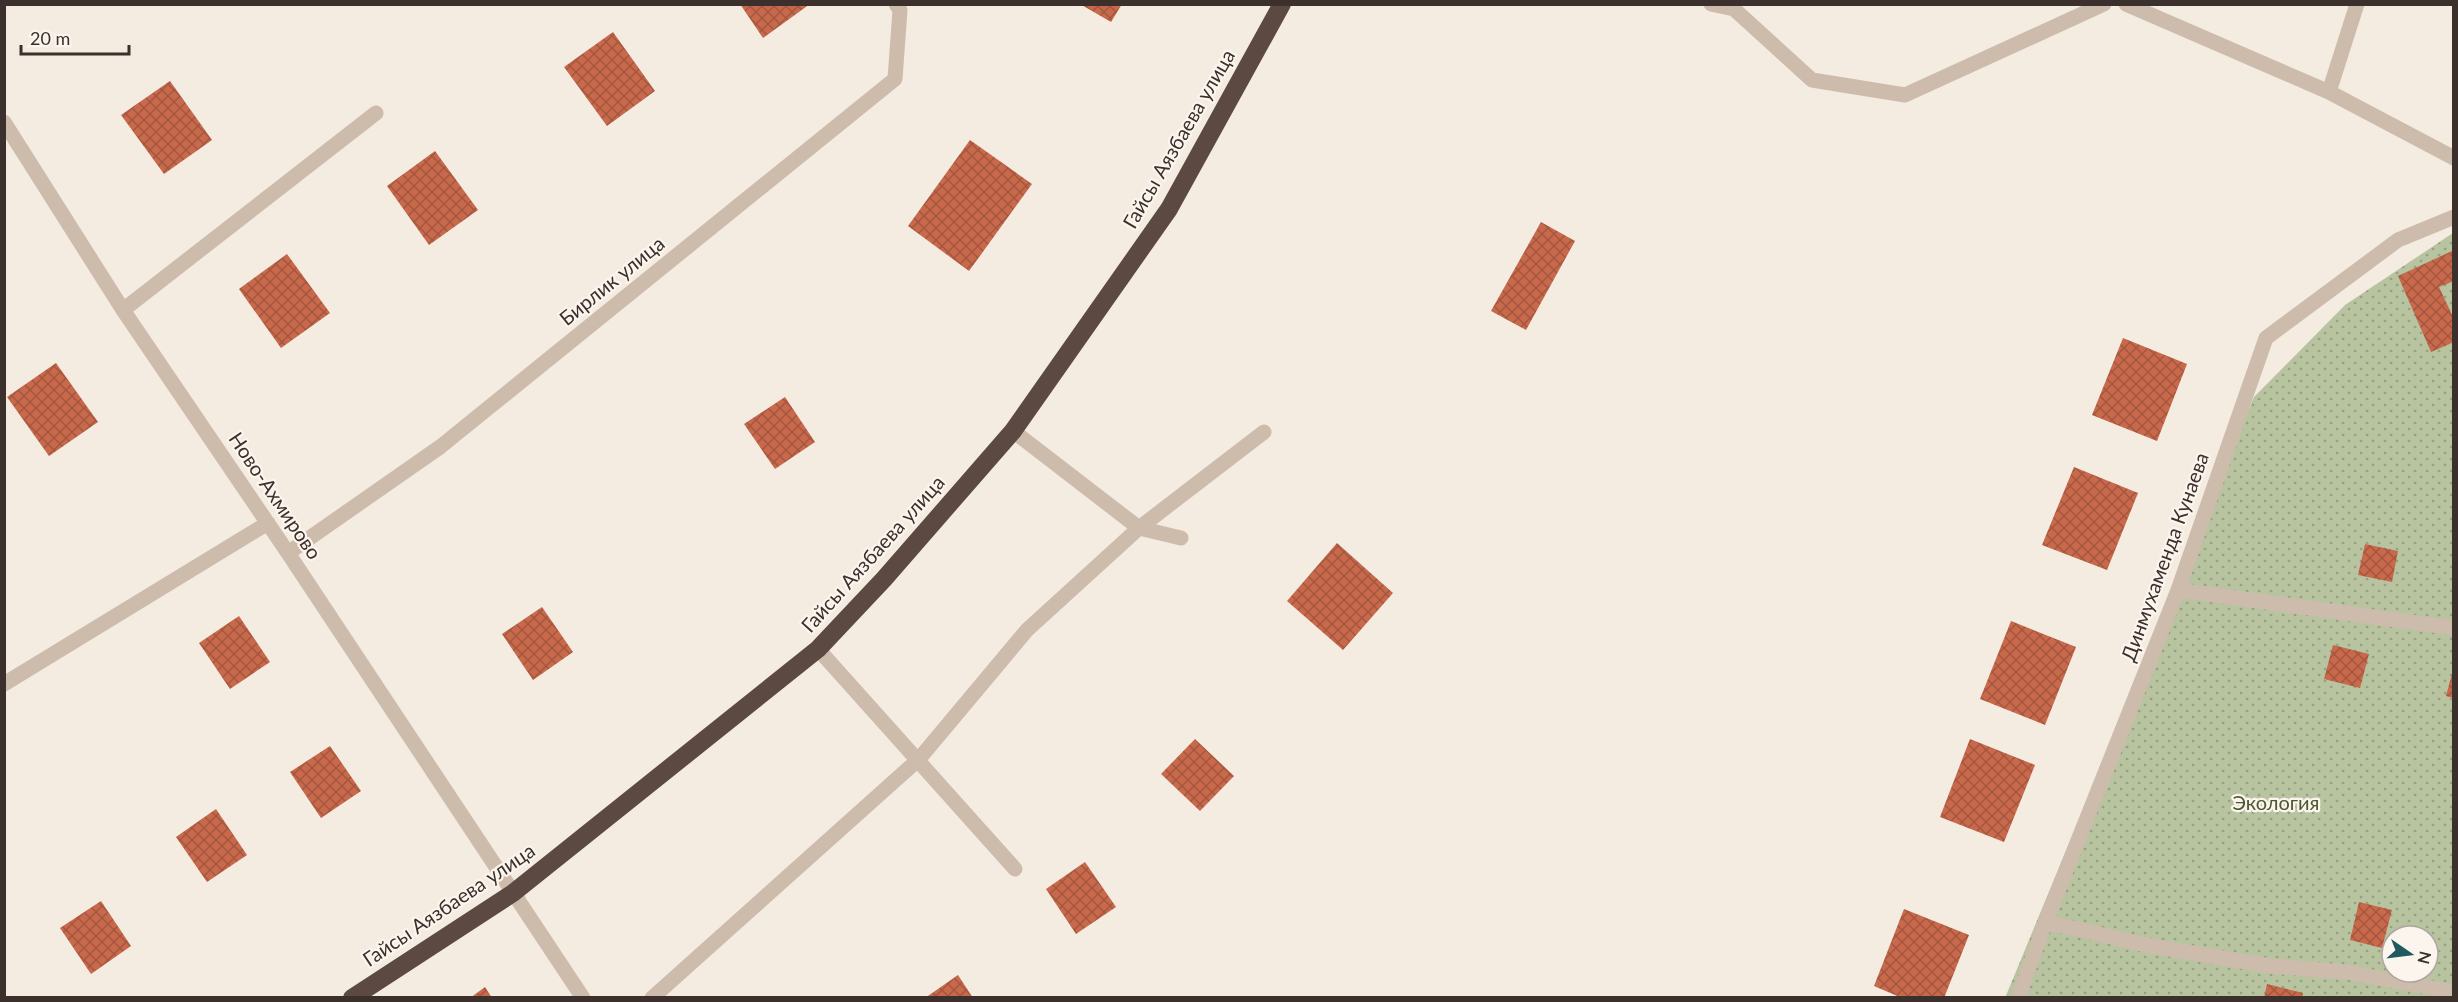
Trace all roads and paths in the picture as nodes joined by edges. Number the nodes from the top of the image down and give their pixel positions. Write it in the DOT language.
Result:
graph roads {
  1 [pos="896,4"];
  2 [pos="1282,4"];
  3 [pos="1711,4"];
  4 [pos="2104,4"];
  5 [pos="2126,4"];
  6 [pos="2357,4"];
  7 [pos="2329,92"];
  8 [pos="376,113"];
  9 [pos="4,122"];
  10 [pos="2454,159"];
  11 [pos="2454,217"];
  12 [pos="123,310"];
  13 [pos="1012,431"];
  14 [pos="1264,432"];
  15 [pos="268,523"];
  16 [pos="1139,528"];
  17 [pos="1181,538"];
  18 [pos="288,553"];
  19 [pos="2178,590"];
  20 [pos="2454,628"];
  21 [pos="818,649"];
  22 [pos="4,684"];
  23 [pos="919,759"];
  24 [pos="1015,869"];
  25 [pos="513,893"];
  26 [pos="2045,923"];
  27 [pos="2454,992"];
  28 [pos="352,998"];
  29 [pos="583,998"];
  30 [pos="652,998"];
  31 [pos="2018,998"];
  1 -- 18 [label="street, Бирлик улица"];
  2 -- 13 [label="highway, Гайсы Аязбаева улица"];
  3 -- 4 [label="street"];
  5 -- 7 [label="street"];
  6 -- 7 [label="street"];
  7 -- 10 [label="street"];
  8 -- 12 [label="street"];
  9 -- 12 [label="street, Ново-Ахмирово"];
  11 -- 19 [label="street, Динмухаменда Кунаева"];
  12 -- 15 [label="street, Ново-Ахмирово"];
  13 -- 16 [label="street"];
  13 -- 21 [label="highway, Гайсы Аязбаева улица"];
  14 -- 16 [label="street"];
  15 -- 18 [label="street, Ново-Ахмирово"];
  15 -- 22 [label="street"];
  16 -- 17 [label="street"];
  16 -- 23 [label="street"];
  18 -- 25 [label="street, Ново-Ахмирово"];
  19 -- 20 [label="street"];
  19 -- 26 [label="street, Динмухаменда Кунаева"];
  21 -- 23 [label="street"];
  21 -- 25 [label="highway, Гайсы Аязбаева улица"];
  23 -- 24 [label="street"];
  23 -- 30 [label="street"];
  25 -- 28 [label="highway, Гайсы Аязбаева улица"];
  25 -- 29 [label="street, Ново-Ахмирово"];
  26 -- 27 [label="street"];
  26 -- 31 [label="street, Динмухаменда Кунаева"];
}
